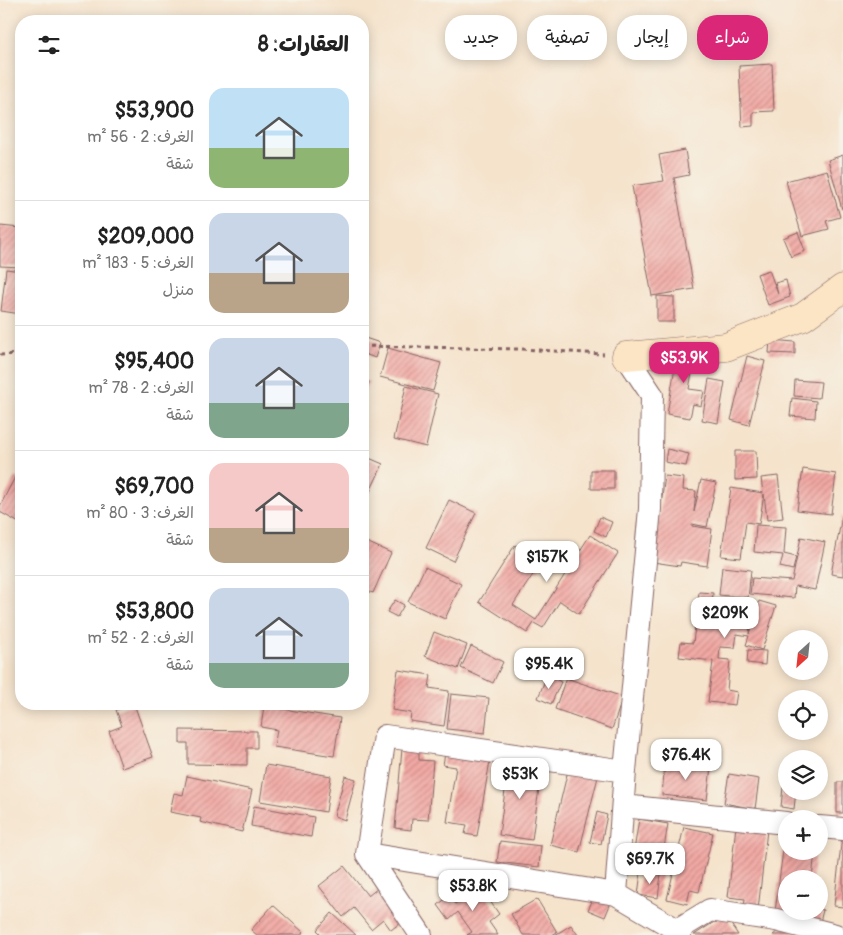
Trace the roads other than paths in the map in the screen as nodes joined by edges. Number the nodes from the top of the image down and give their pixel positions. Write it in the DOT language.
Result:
graph roads {
  1 [pos="843,288"];
  2 [pos="626,356"];
  3 [pos="625,771"];
  4 [pos="623,806"];
  5 [pos="778,822"];
  6 [pos="828,828"];
  7 [pos="843,829"];
  8 [pos="367,854"];
  9 [pos="616,894"];
  10 [pos="679,933"];
  11 [pos="421,935"];
  12 [pos="836,935"];
  1 -- 2 [label="main road"];
  2 -- 3 [label="street"];
  3 -- 4 [label="street"];
  3 -- 8 [label="street"];
  4 -- 5 [label="street"];
  4 -- 9 [label="street"];
  6 -- 7 [label="street"];
  8 -- 9 [label="street"];
  8 -- 11 [label="street"];
  9 -- 10 [label="street"];
  10 -- 12 [label="street"];
}
